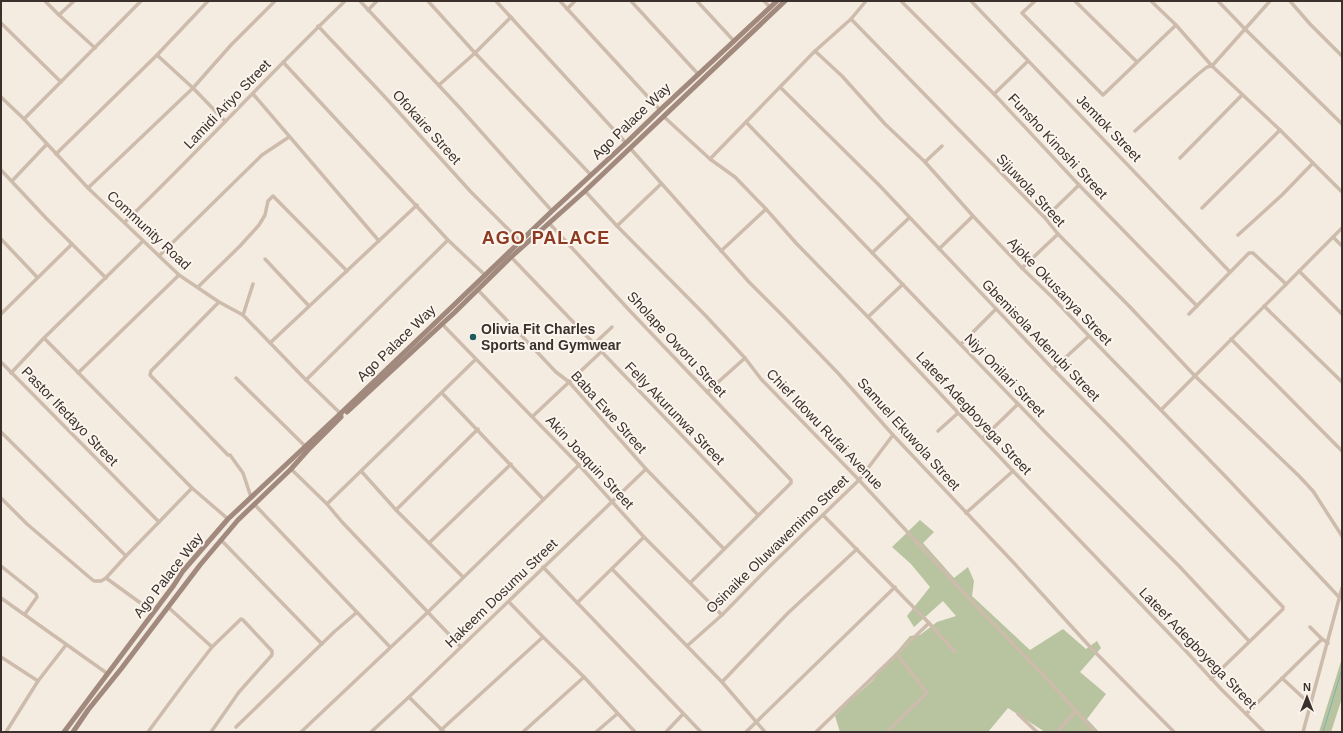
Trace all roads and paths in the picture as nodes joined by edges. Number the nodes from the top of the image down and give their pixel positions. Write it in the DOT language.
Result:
graph roads {
  1 [pos="46,1"];
  2 [pos="74,1"];
  3 [pos="141,1"];
  4 [pos="208,1"];
  5 [pos="275,1"];
  6 [pos="345,1"];
  7 [pos="360,1"];
  8 [pos="377,1"];
  9 [pos="428,1"];
  10 [pos="496,1"];
  11 [pos="560,1"];
  12 [pos="575,1"];
  13 [pos="631,1"];
  14 [pos="697,1"];
  15 [pos="764,1"];
  16 [pos="777,1"];
  17 [pos="785,1"];
  18 [pos="866,1"];
  19 [pos="901,1"];
  20 [pos="971,1"];
  21 [pos="1035,1"];
  22 [pos="1076,1"];
  23 [pos="1151,1"];
  24 [pos="1218,1"];
  25 [pos="1270,1"];
  26 [pos="1290,1"];
  27 [pos="770,7"];
  28 [pos="567,9"];
  29 [pos="368,10"];
  30 [pos="59,15"];
  31 [pos="511,17"];
  32 [pos="851,19"];
  33 [pos="1,23"];
  34 [pos="1176,25"];
  35 [pos="318,26"];
  36 [pos="1245,29"];
  37 [pos="734,41"];
  38 [pos="95,48"];
  39 [pos="815,51"];
  40 [pos="475,53"];
  41 [pos="157,55"];
  42 [pos="1342,56"];
  43 [pos="1028,61"];
  44 [pos="283,62"];
  45 [pos="1137,62"];
  46 [pos="1212,66"];
  47 [pos="698,74"];
  48 [pos="61,82"];
  49 [pos="439,85"];
  50 [pos="780,87"];
  51 [pos="193,88"];
  52 [pos="252,94"];
  53 [pos="994,94"];
  54 [pos="1242,95"];
  55 [pos="1,97"];
  56 [pos="660,110"];
  57 [pos="663,116"];
  58 [pos="24,119"];
  59 [pos="225,121"];
  60 [pos="746,122"];
  61 [pos="1342,124"];
  62 [pos="1280,130"];
  63 [pos="1136,131"];
  64 [pos="289,137"];
  65 [pos="626,143"];
  66 [pos="47,144"];
  67 [pos="942,146"];
  68 [pos="630,148"];
  69 [pos="56,154"];
  70 [pos="1180,158"];
  71 [pos="710,159"];
  72 [pos="612,160"];
  73 [pos="925,162"];
  74 [pos="1313,163"];
  75 [pos="605,166"];
  76 [pos="1,170"];
  77 [pos="591,175"];
  78 [pos="12,181"];
  79 [pos="661,184"];
  80 [pos="1079,185"];
  81 [pos="88,188"];
  82 [pos="585,191"];
  83 [pos="1342,192"];
  84 [pos="417,205"];
  85 [pos="1202,208"];
  86 [pos="766,209"];
  87 [pos="552,211"];
  88 [pos="973,216"];
  89 [pos="909,218"];
  90 [pos="1045,218"];
  91 [pos="125,222"];
  92 [pos="550,223"];
  93 [pos="617,226"];
  94 [pos="1342,228"];
  95 [pos="1058,234"];
  96 [pos="1238,235"];
  97 [pos="1333,237"];
  98 [pos="1,239"];
  99 [pos="448,240"];
  100 [pos="143,241"];
  101 [pos="379,241"];
  102 [pos="521,242"];
  103 [pos="5,243"];
  104 [pos="72,244"];
  105 [pos="1342,246"];
  106 [pos="1,247"];
  107 [pos="939,249"];
  108 [pos="721,251"];
  109 [pos="872,253"];
  110 [pos="159,256"];
  111 [pos="511,257"];
  112 [pos="265,259"];
  113 [pos="1022,268"];
  114 [pos="1299,271"];
  115 [pos="346,272"];
  116 [pos="1230,272"];
  117 [pos="179,275"];
  118 [pos="485,275"];
  119 [pos="37,277"];
  120 [pos="106,278"];
  121 [pos="253,284"];
  122 [pos="903,284"];
  123 [pos="1286,284"];
  124 [pos="198,287"];
  125 [pos="478,290"];
  126 [pos="219,302"];
  127 [pos="309,306"];
  128 [pos="1197,306"];
  129 [pos="1264,306"];
  130 [pos="996,309"];
  131 [pos="1,314"];
  132 [pos="1189,314"];
  133 [pos="1342,314"];
  134 [pos="243,315"];
  135 [pos="868,317"];
  136 [pos="442,324"];
  137 [pos="612,327"];
  138 [pos="1089,336"];
  139 [pos="44,338"];
  140 [pos="1231,339"];
  141 [pos="270,344"];
  142 [pos="594,344"];
  143 [pos="961,344"];
  144 [pos="601,352"];
  145 [pos="745,358"];
  146 [pos="475,360"];
  147 [pos="1,362"];
  148 [pos="1053,369"];
  149 [pos="11,373"];
  150 [pos="78,373"];
  151 [pos="1195,376"];
  152 [pos="236,378"];
  153 [pos="306,380"];
  154 [pos="569,382"];
  155 [pos="1342,382"];
  156 [pos="707,392"];
  157 [pos="442,393"];
  158 [pos="1018,404"];
  159 [pos="1161,410"];
  160 [pos="958,413"];
  161 [pos="342,415"];
  162 [pos="532,416"];
  163 [pos="478,429"];
  164 [pos="938,431"];
  165 [pos="1,432"];
  166 [pos="893,435"];
  167 [pos="983,438"];
  168 [pos="305,446"];
  169 [pos="1342,451"];
  170 [pos="511,464"];
  171 [pos="579,465"];
  172 [pos="291,469"];
  173 [pos="646,469"];
  174 [pos="1013,471"];
  175 [pos="362,472"];
  176 [pos="859,480"];
  177 [pos="192,488"];
  178 [pos="251,497"];
  179 [pos="1,498"];
  180 [pos="543,499"];
  181 [pos="613,501"];
  182 [pos="254,504"];
  183 [pos="327,504"];
  184 [pos="396,510"];
  185 [pos="966,513"];
  186 [pos="758,515"];
  187 [pos="823,515"];
  188 [pos="228,519"];
  189 [pos="159,522"];
  190 [pos="1342,536"];
  191 [pos="644,537"];
  192 [pos="221,540"];
  193 [pos="429,543"];
  194 [pos="724,548"];
  195 [pos="857,549"];
  196 [pos="126,556"];
  197 [pos="191,562"];
  198 [pos="1,566"];
  199 [pos="543,567"];
  200 [pos="185,568"];
  201 [pos="612,569"];
  202 [pos="196,570"];
  203 [pos="191,576"];
  204 [pos="463,577"];
  205 [pos="106,578"];
  206 [pos="690,582"];
  207 [pos="895,587"];
  208 [pos="1342,588"];
  209 [pos="1339,597"];
  210 [pos="1,598"];
  211 [pos="509,602"];
  212 [pos="577,603"];
  213 [pos="168,607"];
  214 [pos="153,612"];
  215 [pos="428,612"];
  216 [pos="356,613"];
  217 [pos="25,614"];
  218 [pos="722,615"];
  219 [pos="929,622"];
  220 [pos="1310,626"];
  221 [pos="543,637"];
  222 [pos="1322,639"];
  223 [pos="1249,641"];
  224 [pos="1328,643"];
  225 [pos="66,644"];
  226 [pos="322,644"];
  227 [pos="461,646"];
  228 [pos="687,646"];
  229 [pos="390,647"];
  230 [pos="212,648"];
  231 [pos="955,652"];
  232 [pos="897,654"];
  233 [pos="1,657"];
  234 [pos="108,674"];
  235 [pos="584,677"];
  236 [pos="1282,678"];
  237 [pos="1211,679"];
  238 [pos="38,681"];
  239 [pos="722,682"];
  240 [pos="410,697"];
  241 [pos="1311,705"];
  242 [pos="1076,711"];
  243 [pos="617,714"];
  244 [pos="683,714"];
  245 [pos="1018,714"];
  246 [pos="1246,714"];
  247 [pos="756,722"];
  248 [pos="236,727"];
  249 [pos="372,731"];
  250 [pos="443,731"];
  251 [pos="6,732"];
  252 [pos="64,732"];
  253 [pos="72,732"];
  254 [pos="148,732"];
  255 [pos="211,732"];
  256 [pos="301,732"];
  257 [pos="523,732"];
  258 [pos="596,732"];
  259 [pos="635,732"];
  260 [pos="666,732"];
  261 [pos="700,732"];
  262 [pos="746,732"];
  263 [pos="765,732"];
  264 [pos="816,732"];
  265 [pos="887,732"];
  266 [pos="1037,732"];
  267 [pos="1057,732"];
  268 [pos="1095,732"];
  269 [pos="1174,732"];
  270 [pos="1264,732"];
  271 [pos="1303,732"];
  1 -- 30 [label="street"];
  2 -- 30 [label="street"];
  3 -- 38 [label="street"];
  4 -- 41 [label="street"];
  5 -- 51 [label="street"];
  6 -- 35 [label="street, Lamidi Ariyo Street"];
  7 -- 29 [label="street"];
  8 -- 29 [label="street"];
  9 -- 40 [label="street"];
  10 -- 31 [label="street"];
  11 -- 28 [label="street"];
  12 -- 28 [label="street"];
  13 -- 47 [label="street"];
  14 -- 37 [label="street"];
  15 -- 27 [label="street"];
  16 -- 27 [label="main road, Ago Palace Way"];
  17 -- 57 [label="main road, Ago Palace Way"];
  18 -- 32 [label="street"];
  19 -- 53 [label="street, Funsho Kinoshi Street"];
  20 -- 43 [label="street, Jemtok Street"];
  21 -- 45 [label="street"];
  22 -- 45 [label="street"];
  23 -- 34 [label="street"];
  24 -- 36 [label="street"];
  25 -- 36 [label="street"];
  26 -- 42 [label="street"];
  27 -- 37 [label="main road, Ago Palace Way"];
  28 -- 56 [label="street"];
  29 -- 49 [label="street"];
  30 -- 38 [label="street"];
  31 -- 40 [label="street"];
  31 -- 65 [label="street"];
  32 -- 39 [label="street"];
  32 -- 90 [label="street, Sijuwola Street"];
  33 -- 48 [label="street"];
  34 -- 45 [label="street"];
  34 -- 46 [label="street"];
  35 -- 44 [label="street, Lamidi Ariyo Street"];
  35 -- 102 [label="street, Ofokaire Street"];
  36 -- 46 [label="street"];
  36 -- 61 [label="street"];
  37 -- 47 [label="main road, Ago Palace Way"];
  38 -- 48 [label="street"];
  39 -- 50 [label="street"];
  39 -- 73 [label="street, Ajoke Okusanya Street"];
  40 -- 49 [label="street"];
  40 -- 77 [label="street"];
  41 -- 51 [label="street"];
  41 -- 69 [label="street"];
  43 -- 53 [label="street"];
  43 -- 116 [label="street, Jemtok Street"];
  44 -- 52 [label="street, Lamidi Ariyo Street"];
  44 -- 84 [label="street"];
  46 -- 54 [label="street"];
  46 -- 63 [label="street"];
  47 -- 56 [label="main road, Ago Palace Way"];
  48 -- 58 [label="street"];
  49 -- 87 [label="street"];
  50 -- 60 [label="street"];
  50 -- 89 [label="street, Gbemisola Adenubi Street"];
  51 -- 59 [label="street"];
  51 -- 81 [label="street"];
  52 -- 59 [label="street, Lamidi Ariyo Street"];
  52 -- 64 [label="street"];
  53 -- 80 [label="street, Funsho Kinoshi Street"];
  54 -- 62 [label="street"];
  54 -- 70 [label="street"];
  55 -- 58 [label="street, Community Road"];
  56 -- 65 [label="main road, Ago Palace Way"];
  57 -- 68 [label="main road, Ago Palace Way"];
  57 -- 71 [label="street, Lateef Adegboyega Street"];
  58 -- 66 [label="street, Community Road"];
  59 -- 91 [label="street, Lamidi Ariyo Street"];
  60 -- 71 [label="street"];
  60 -- 109 [label="street, Niyi Onilari Street"];
  62 -- 74 [label="street"];
  62 -- 85 [label="street"];
  64 -- 101 [label="street"];
  64 -- 110 [label="street"];
  65 -- 72 [label="main road, Ago Palace Way"];
  66 -- 69 [label="street, Community Road"];
  66 -- 78 [label="street"];
  67 -- 73 [label="street"];
  68 -- 72 [label="main road, Ago Palace Way"];
  68 -- 79 [label="street, Samuel Ekuwola Street"];
  69 -- 81 [label="street, Community Road"];
  71 -- 86 [label="street, Lateef Adegboyega Street"];
  72 -- 75 [label="main road, Ago Palace Way"];
  73 -- 88 [label="street, Ajoke Okusanya Street"];
  74 -- 83 [label="street"];
  74 -- 96 [label="street"];
  75 -- 77 [label="main road, Ago Palace Way"];
  75 -- 82 [label="main road, Ago Palace Way"];
  76 -- 78 [label="street"];
  77 -- 87 [label="main road, Ago Palace Way"];
  78 -- 104 [label="street"];
  79 -- 93 [label="street"];
  79 -- 108 [label="street, Samuel Ekuwola Street"];
  80 -- 90 [label="street"];
  80 -- 128 [label="street, Funsho Kinoshi Street"];
  81 -- 91 [label="street, Community Road"];
  82 -- 92 [label="main road, Ago Palace Way"];
  82 -- 93 [label="street, Chief Idowu Rufai Avenue"];
  84 -- 99 [label="street"];
  84 -- 101 [label="street"];
  86 -- 108 [label="street"];
  86 -- 135 [label="street, Lateef Adegboyega Street"];
  87 -- 102 [label="main road, Ago Palace Way"];
  88 -- 107 [label="street"];
  88 -- 113 [label="street, Ajoke Okusanya Street"];
  89 -- 107 [label="street, Gbemisola Adenubi Street"];
  89 -- 109 [label="street"];
  90 -- 95 [label="street, Sijuwola Street"];
  91 -- 100 [label="street, Community Road"];
  92 -- 111 [label="main road, Ago Palace Way"];
  92 -- 156 [label="street, Sholape Oworu Street"];
  93 -- 145 [label="street, Chief Idowu Rufai Avenue"];
  94 -- 97 [label="street"];
  95 -- 113 [label="street"];
  95 -- 151 [label="street, Sijuwola Street"];
  97 -- 105 [label="street"];
  97 -- 114 [label="street"];
  98 -- 103 [label="street"];
  99 -- 118 [label="street"];
  99 -- 153 [label="street"];
  100 -- 110 [label="street, Community Road"];
  100 -- 120 [label="street, Pastor Ifedayo Street"];
  101 -- 115 [label="street"];
  102 -- 118 [label="main road, Ago Palace Way"];
  103 -- 106 [label="street"];
  103 -- 119 [label="street"];
  104 -- 119 [label="street"];
  104 -- 120 [label="street"];
  107 -- 130 [label="street, Gbemisola Adenubi Street"];
  108 -- 166 [label="street, Samuel Ekuwola Street"];
  109 -- 122 [label="street, Niyi Onilari Street"];
  110 -- 117 [label="street, Community Road"];
  111 -- 125 [label="main road, Ago Palace Way"];
  111 -- 142 [label="street, Felly Akurunwa Street"];
  112 -- 127 [label="street"];
  113 -- 138 [label="street, Ajoke Okusanya Street"];
  114 -- 123 [label="street"];
  114 -- 133 [label="street"];
  115 -- 124 [label="street"];
  115 -- 127 [label="street"];
  116 -- 123 [label="street"];
  116 -- 128 [label="street"];
  117 -- 124 [label="street, Community Road"];
  117 -- 150 [label="street"];
  118 -- 161 [label="main road, Ago Palace Way"];
  119 -- 131 [label="street"];
  120 -- 139 [label="street, Pastor Ifedayo Street"];
  121 -- 134 [label="street"];
  122 -- 135 [label="street"];
  122 -- 143 [label="street, Niyi Onilari Street"];
  123 -- 129 [label="street"];
  124 -- 126 [label="street, Community Road"];
  125 -- 136 [label="main road, Ago Palace Way"];
  125 -- 154 [label="street, Baba Ewe Street"];
  126 -- 134 [label="street, Community Road"];
  126 -- 178 [label="street"];
  127 -- 141 [label="street"];
  128 -- 132 [label="street"];
  129 -- 140 [label="street"];
  129 -- 155 [label="street"];
  130 -- 143 [label="street"];
  130 -- 148 [label="street, Gbemisola Adenubi Street"];
  134 -- 141 [label="street, Community Road"];
  135 -- 160 [label="street, Lateef Adegboyega Street"];
  136 -- 146 [label="street, Akin Joaquin Street"];
  136 -- 161 [label="main road, Ago Palace Way"];
  137 -- 142 [label="street"];
  138 -- 148 [label="street"];
  138 -- 159 [label="street, Ajoke Okusanya Street"];
  139 -- 149 [label="street, Pastor Ifedayo Street"];
  139 -- 150 [label="street"];
  140 -- 151 [label="street"];
  140 -- 169 [label="street"];
  141 -- 153 [label="street, Community Road"];
  142 -- 144 [label="street, Felly Akurunwa Street"];
  143 -- 158 [label="street, Niyi Onilari Street"];
  144 -- 154 [label="street"];
  144 -- 186 [label="street, Felly Akurunwa Street"];
  145 -- 156 [label="street"];
  145 -- 176 [label="street, Chief Idowu Rufai Avenue"];
  146 -- 157 [label="street"];
  146 -- 162 [label="street, Akin Joaquin Street"];
  147 -- 149 [label="street"];
  148 -- 223 [label="street, Gbemisola Adenubi Street"];
  149 -- 189 [label="street, Pastor Ifedayo Street"];
  150 -- 177 [label="street"];
  151 -- 159 [label="street"];
  151 -- 190 [label="street, Sijuwola Street"];
  152 -- 168 [label="street"];
  153 -- 161 [label="street, Community Road"];
  154 -- 162 [label="street"];
  154 -- 173 [label="street, Baba Ewe Street"];
  156 -- 186 [label="street, Sholape Oworu Street"];
  157 -- 163 [label="street"];
  157 -- 175 [label="street"];
  158 -- 167 [label="street"];
  158 -- 223 [label="street, Niyi Onilari Street"];
  159 -- 209 [label="street, Ajoke Okusanya Street"];
  160 -- 164 [label="street"];
  160 -- 167 [label="street, Lateef Adegboyega Street"];
  161 -- 168 [label="main road, Ago Palace Way"];
  161 -- 172 [label="main road, Ago Palace Way"];
  162 -- 171 [label="street, Akin Joaquin Street"];
  163 -- 170 [label="street"];
  163 -- 184 [label="street"];
  165 -- 196 [label="street"];
  166 -- 176 [label="street, Osinaike Oluwawemimo Street"];
  166 -- 185 [label="street, Samuel Ekuwola Street"];
  167 -- 174 [label="street, Lateef Adegboyega Street"];
  168 -- 178 [label="main road, Ago Palace Way"];
  170 -- 180 [label="street"];
  170 -- 193 [label="street"];
  171 -- 180 [label="street"];
  171 -- 181 [label="street, Akin Joaquin Street"];
  172 -- 182 [label="main road, Ago Palace Way"];
  172 -- 183 [label="street"];
  173 -- 181 [label="street, Hakeem Dosumu Street"];
  173 -- 194 [label="street, Baba Ewe Street"];
  174 -- 185 [label="street"];
  174 -- 237 [label="street, Lateef Adegboyega Street"];
  175 -- 183 [label="street"];
  175 -- 184 [label="street"];
  176 -- 187 [label="street, Osinaike Oluwawemimo Street"];
  176 -- 242 [label="street, Chief Idowu Rufai Avenue"];
  177 -- 188 [label="street"];
  177 -- 189 [label="street"];
  178 -- 188 [label="main road, Ago Palace Way"];
  179 -- 205 [label="street"];
  180 -- 204 [label="street"];
  181 -- 191 [label="street, Akin Joaquin Street"];
  181 -- 199 [label="street, Hakeem Dosumu Street"];
  182 -- 192 [label="main road, Ago Palace Way"];
  182 -- 216 [label="street"];
  183 -- 215 [label="street"];
  184 -- 193 [label="street"];
  185 -- 269 [label="street, Samuel Ekuwola Street"];
  186 -- 194 [label="street"];
  187 -- 195 [label="street"];
  187 -- 218 [label="street, Osinaike Oluwawemimo Street"];
  188 -- 197 [label="main road, Ago Palace Way"];
  189 -- 196 [label="street"];
  191 -- 201 [label="street"];
  191 -- 206 [label="street, Akin Joaquin Street"];
  192 -- 202 [label="main road, Ago Palace Way"];
  192 -- 226 [label="street"];
  193 -- 204 [label="street"];
  194 -- 206 [label="street"];
  195 -- 207 [label="street"];
  195 -- 239 [label="street"];
  196 -- 205 [label="street"];
  197 -- 200 [label="main road, Ago Palace Way"];
  197 -- 202 [label="main road"];
  198 -- 217 [label="street"];
  199 -- 211 [label="street, Hakeem Dosumu Street"];
  199 -- 212 [label="street"];
  200 -- 203 [label="main road"];
  200 -- 214 [label="main road, Ago Palace Way"];
  201 -- 212 [label="street"];
  201 -- 228 [label="street"];
  202 -- 203 [label="main road, Ago Palace Way"];
  203 -- 213 [label="main road, Ago Palace Way"];
  204 -- 215 [label="street"];
  205 -- 214 [label="street"];
  206 -- 218 [label="street, Akin Joaquin Street"];
  207 -- 219 [label="street"];
  207 -- 247 [label="street"];
  208 -- 209 [label="street"];
  209 -- 224 [label="street"];
  210 -- 217 [label="street"];
  211 -- 221 [label="street"];
  211 -- 227 [label="street, Hakeem Dosumu Street"];
  212 -- 244 [label="street"];
  213 -- 230 [label="street"];
  213 -- 253 [label="main road, Ago Palace Way"];
  214 -- 234 [label="main road, Ago Palace Way"];
  215 -- 227 [label="street"];
  215 -- 229 [label="street"];
  216 -- 226 [label="street"];
  216 -- 229 [label="street"];
  217 -- 225 [label="street"];
  218 -- 228 [label="street, Osinaike Oluwawemimo Street"];
  219 -- 231 [label="street"];
  219 -- 232 [label="street"];
  220 -- 222 [label="street"];
  221 -- 235 [label="street"];
  221 -- 250 [label="street"];
  222 -- 224 [label="street"];
  222 -- 236 [label="street"];
  223 -- 237 [label="street"];
  224 -- 241 [label="street"];
  225 -- 234 [label="street"];
  225 -- 238 [label="street"];
  226 -- 248 [label="street"];
  227 -- 240 [label="street, Hakeem Dosumu Street"];
  228 -- 239 [label="street"];
  229 -- 256 [label="street"];
  230 -- 254 [label="street"];
  230 -- 255 [label="street"];
  232 -- 264 [label="street"];
  232 -- 265 [label="street"];
  233 -- 238 [label="street"];
  234 -- 252 [label="main road, Ago Palace Way"];
  235 -- 243 [label="street"];
  235 -- 257 [label="street"];
  236 -- 241 [label="street"];
  236 -- 246 [label="street"];
  237 -- 246 [label="street, Lateef Adegboyega Street"];
  238 -- 251 [label="street"];
  239 -- 247 [label="street"];
  240 -- 249 [label="street, Hakeem Dosumu Street"];
  240 -- 250 [label="street"];
  241 -- 271 [label="street"];
  242 -- 267 [label="street"];
  242 -- 268 [label="street, Chief Idowu Rufai Avenue"];
  243 -- 258 [label="street"];
  243 -- 259 [label="street"];
  244 -- 260 [label="street"];
  244 -- 261 [label="street"];
  245 -- 266 [label="street"];
  246 -- 270 [label="street, Lateef Adegboyega Street"];
  247 -- 262 [label="street"];
  247 -- 263 [label="street"];
}
